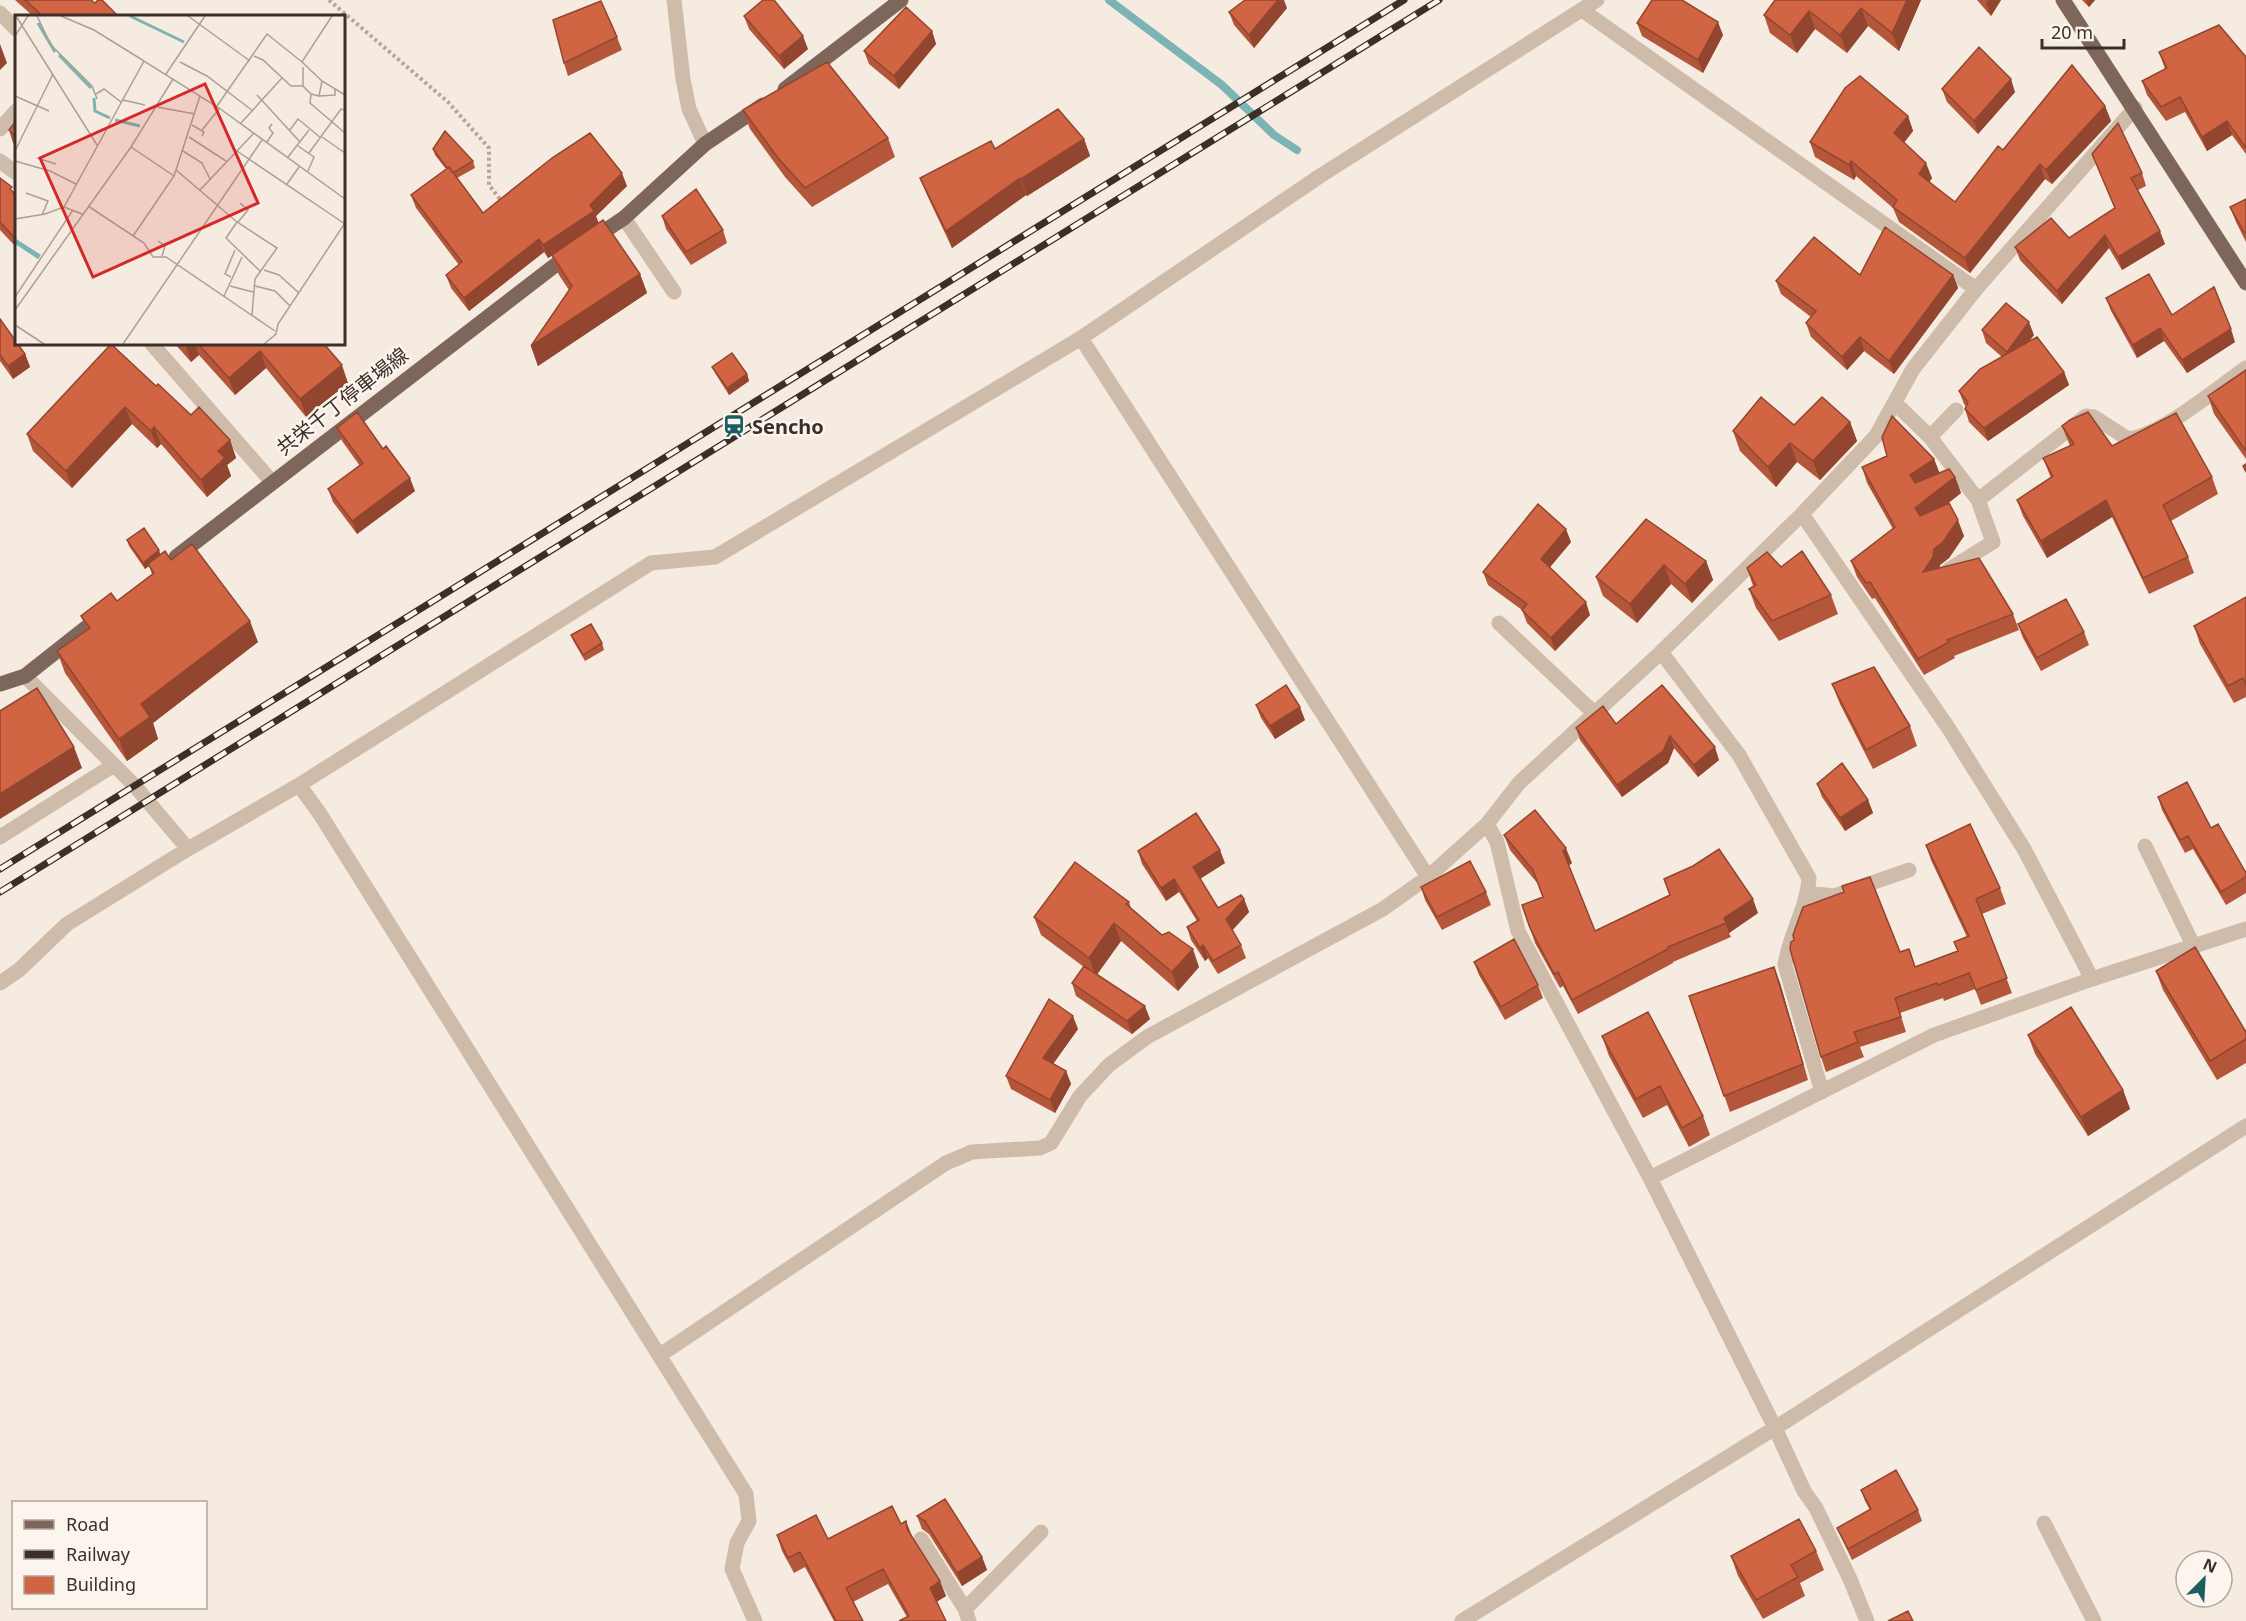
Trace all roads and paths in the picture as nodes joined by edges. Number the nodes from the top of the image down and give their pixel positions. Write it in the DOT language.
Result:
graph roads {
  1 [pos="329,0"];
  2 [pos="674,0"];
  3 [pos="901,0"];
  4 [pos="1598,0"];
  5 [pos="2063,0"];
  6 [pos="1582,10"];
  7 [pos="0,13"];
  8 [pos="15,28"];
  9 [pos="2134,108"];
  10 [pos="15,112"];
  11 [pos="0,129"];
  12 [pos="705,144"];
  13 [pos="0,160"];
  14 [pos="15,172"];
  15 [pos="510,212"];
  16 [pos="624,218"];
  17 [pos="2246,283"];
  18 [pos="1976,289"];
  19 [pos="674,292"];
  20 [pos="1081,338"];
  21 [pos="153,345"];
  22 [pos="2246,368"];
  23 [pos="1895,403"];
  24 [pos="1956,410"];
  25 [pos="1930,436"];
  26 [pos="272,482"];
  27 [pos="1977,500"];
  28 [pos="1802,514"];
  29 [pos="162,568"];
  30 [pos="1948,570"];
  31 [pos="116,604"];
  32 [pos="1499,623"];
  33 [pos="1661,652"];
  34 [pos="25,676"];
  35 [pos="0,684"];
  36 [pos="1594,713"];
  37 [pos="114,765"];
  38 [pos="298,785"];
  39 [pos="1487,824"];
  40 [pos="0,837"];
  41 [pos="2145,846"];
  42 [pos="188,849"];
  43 [pos="1909,870"];
  44 [pos="1428,877"];
  45 [pos="1808,893"];
  46 [pos="2246,929"];
  47 [pos="2193,945"];
  48 [pos="2092,979"];
  49 [pos="0,983"];
  50 [pos="1822,1092"];
  51 [pos="2246,1126"];
  52 [pos="1650,1178"];
  53 [pos="660,1355"];
  54 [pos="1775,1428"];
  55 [pos="2044,1523"];
  56 [pos="1041,1532"];
  57 [pos="921,1539"];
  58 [pos="967,1615"];
  59 [pos="755,1621"];
  60 [pos="1462,1621"];
  61 [pos="1867,1621"];
  62 [pos="2094,1621"];
  1 -- 15 [label="path"];
  2 -- 12 [label="street"];
  3 -- 12 [label="main road, 共栄千丁停車場線"];
  4 -- 6 [label="street"];
  5 -- 9 [label="main road"];
  6 -- 18 [label="street"];
  6 -- 20 [label="street"];
  7 -- 8 [label="street"];
  9 -- 17 [label="main road"];
  9 -- 18 [label="street"];
  10 -- 11 [label="street"];
  12 -- 16 [label="main road, 共栄千丁停車場線"];
  13 -- 14 [label="street"];
  16 -- 19 [label="street"];
  16 -- 26 [label="main road, 共栄千丁停車場線"];
  18 -- 23 [label="street"];
  20 -- 38 [label="street"];
  20 -- 44 [label="street"];
  21 -- 26 [label="street"];
  22 -- 27 [label="street"];
  23 -- 25 [label="street"];
  23 -- 28 [label="street"];
  24 -- 25 [label="street"];
  25 -- 27 [label="street"];
  26 -- 29 [label="main road, 共栄千丁停車場線"];
  27 -- 30 [label="street"];
  28 -- 33 [label="street"];
  28 -- 48 [label="street"];
  31 -- 34 [label="main road"];
  32 -- 36 [label="street"];
  33 -- 36 [label="street"];
  33 -- 45 [label="street"];
  34 -- 35 [label="main road"];
  34 -- 37 [label="street"];
  36 -- 39 [label="street"];
  37 -- 40 [label="street"];
  37 -- 42 [label="street"];
  38 -- 42 [label="street"];
  38 -- 53 [label="street"];
  39 -- 44 [label="street"];
  39 -- 52 [label="street"];
  41 -- 47 [label="street"];
  42 -- 49 [label="street"];
  43 -- 45 [label="street"];
  44 -- 53 [label="street"];
  45 -- 50 [label="street"];
  46 -- 47 [label="street"];
  47 -- 48 [label="street"];
  48 -- 50 [label="street"];
  50 -- 52 [label="street"];
  51 -- 54 [label="street"];
  52 -- 54 [label="street"];
  53 -- 59 [label="street"];
  54 -- 60 [label="street"];
  54 -- 61 [label="street"];
  55 -- 62 [label="street"];
  56 -- 58 [label="street"];
  57 -- 58 [label="street"];
}
